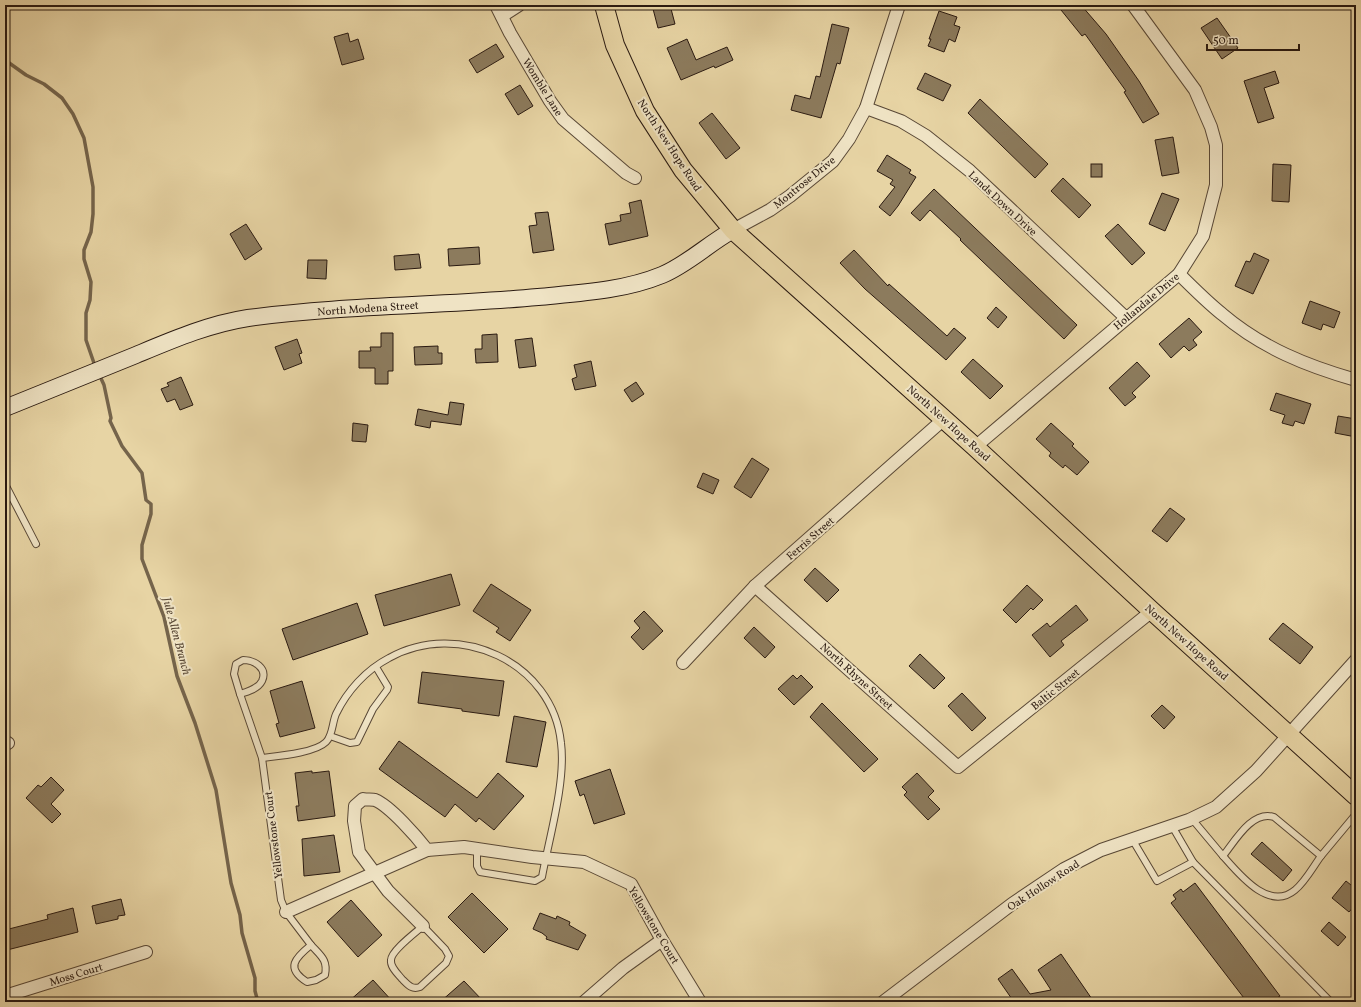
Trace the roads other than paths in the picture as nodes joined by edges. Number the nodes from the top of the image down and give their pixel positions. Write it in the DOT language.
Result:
graph roads {
  1 [pos="496,5"];
  2 [pos="519,5"];
  3 [pos="604,5"];
  4 [pos="899,5"];
  5 [pos="1133,5"];
  6 [pos="502,16"];
  7 [pos="866,108"];
  8 [pos="635,178"];
  9 [pos="733,230"];
  10 [pos="1179,274"];
  11 [pos="1126,318"];
  12 [pos="1356,380"];
  13 [pos="5,408"];
  14 [pos="944,419"];
  15 [pos="975,446"];
  16 [pos="5,484"];
  17 [pos="36,544"];
  18 [pos="756,586"];
  19 [pos="1152,611"];
  20 [pos="1356,660"];
  21 [pos="683,664"];
  22 [pos="376,667"];
  23 [pos="240,694"];
  24 [pos="1289,734"];
  25 [pos="330,736"];
  26 [pos="262,758"];
  27 [pos="958,767"];
  28 [pos="1356,796"];
  29 [pos="1356,814"];
  30 [pos="1192,819"];
  31 [pos="1172,826"];
  32 [pos="1132,839"];
  33 [pos="477,849"];
  34 [pos="427,850"];
  35 [pos="1223,856"];
  36 [pos="1321,856"];
  37 [pos="546,857"];
  38 [pos="1193,862"];
  39 [pos="374,872"];
  40 [pos="286,912"];
  41 [pos="423,926"];
  42 [pos="662,940"];
  43 [pos="311,945"];
  44 [pos="146,952"];
  45 [pos="5,996"];
  46 [pos="584,1002"];
  47 [pos="700,1002"];
  48 [pos="883,1002"];
  49 [pos="1333,1002"];
  1 -- 6 [label="street, Womble Lane"];
  2 -- 6 [label="street"];
  3 -- 9 [label="main road, North New Hope Road"];
  4 -- 7 [label="street, Montrose Drive"];
  5 -- 10 [label="street, Hollandale Drive"];
  6 -- 8 [label="street, Womble Lane"];
  7 -- 9 [label="street, Montrose Drive"];
  7 -- 11 [label="street, Lands Down Drive"];
  9 -- 13 [label="street, North Modena Street"];
  9 -- 14 [label="main road, North New Hope Road"];
  10 -- 11 [label="street, Hollandale Drive"];
  10 -- 12 [label="street"];
  11 -- 15 [label="street, Hollandale Drive"];
  14 -- 15 [label="main road, North New Hope Road"];
  14 -- 18 [label="street, Ferris Street"];
  15 -- 19 [label="main road, North New Hope Road"];
  16 -- 17 [label="lane"];
  18 -- 21 [label="street, Ferris Street"];
  18 -- 27 [label="street, North Rhyne Street"];
  19 -- 24 [label="main road, North New Hope Road"];
  19 -- 27 [label="street, Baltic Street"];
  20 -- 24 [label="street, Oak Hollow Road"];
  22 -- 25 [label="lane"];
  22 -- 25 [label="lane"];
  22 -- 37 [label="lane"];
  23 -- 23 [label="lane, Yellowstone Court"];
  23 -- 26 [label="lane, Yellowstone Court"];
  24 -- 28 [label="main road, North New Hope Road"];
  24 -- 30 [label="street, Oak Hollow Road"];
  25 -- 26 [label="lane"];
  26 -- 40 [label="lane, Yellowstone Court"];
  29 -- 36 [label="lane"];
  30 -- 31 [label="street, Oak Hollow Road"];
  30 -- 35 [label="lane"];
  31 -- 32 [label="street, Oak Hollow Road"];
  31 -- 38 [label="lane"];
  32 -- 38 [label="lane"];
  32 -- 48 [label="street, Oak Hollow Road"];
  33 -- 34 [label="street, Yellowstone Court"];
  33 -- 37 [label="street, Yellowstone Court"];
  33 -- 37 [label="lane"];
  34 -- 39 [label="street, Yellowstone Court"];
  34 -- 39 [label="street"];
  35 -- 36 [label="lane"];
  35 -- 36 [label="lane"];
  37 -- 42 [label="street, Yellowstone Court"];
  38 -- 49 [label="lane"];
  39 -- 40 [label="street, Yellowstone Court"];
  39 -- 41 [label="street"];
  40 -- 43 [label="lane, Yellowstone Court"];
  41 -- 41 [label="lane"];
  42 -- 46 [label="street"];
  42 -- 47 [label="street, Yellowstone Court"];
  43 -- 43 [label="lane, Yellowstone Court"];
  44 -- 45 [label="street, Moss Court"];
}
